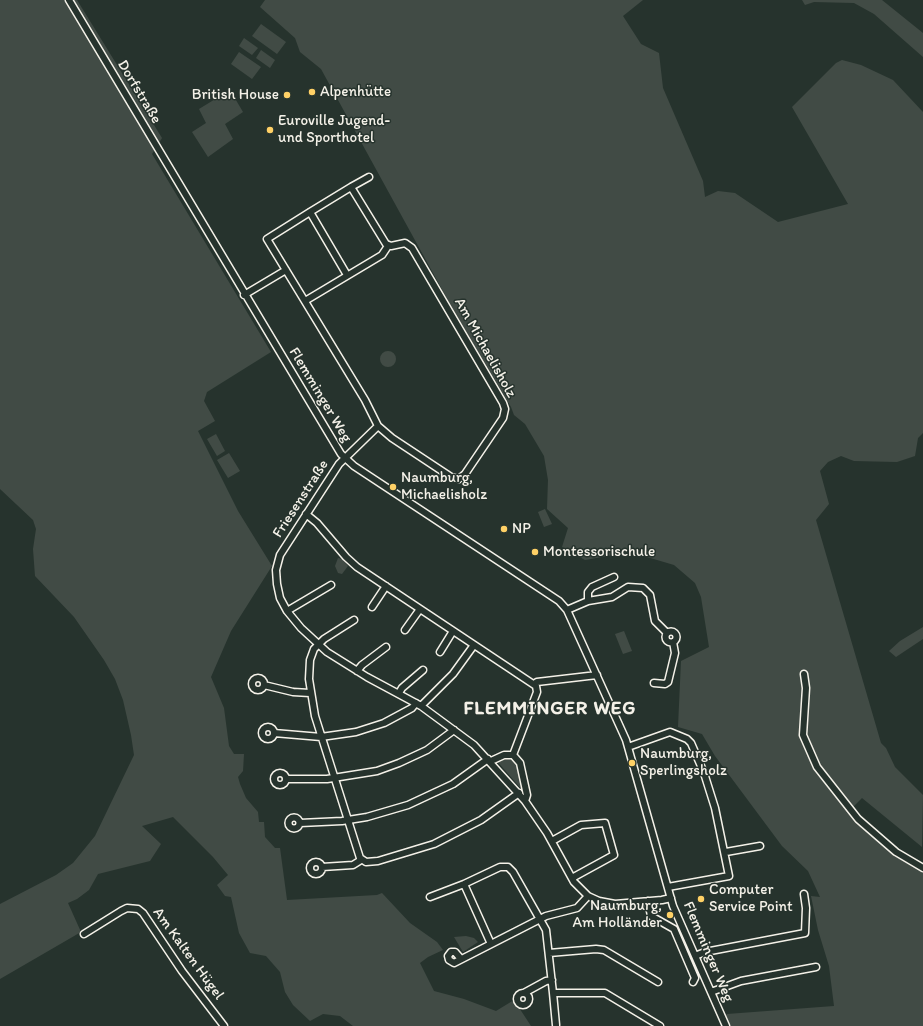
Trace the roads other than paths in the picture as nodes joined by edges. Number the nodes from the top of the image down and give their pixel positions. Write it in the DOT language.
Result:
graph roads {
  1 [pos="69,0"];
  2 [pos="369,177"];
  3 [pos="352,187"];
  4 [pos="186,197"];
  5 [pos="310,212"];
  6 [pos="388,246"];
  7 [pos="286,270"];
  8 [pos="347,275"];
  9 [pos="244,295"];
  10 [pos="305,301"];
  11 [pos="378,426"];
  12 [pos="344,458"];
  13 [pos="306,514"];
  14 [pos="614,578"];
  15 [pos="331,585"];
  16 [pos="386,586"];
  17 [pos="588,601"];
  18 [pos="372,607"];
  19 [pos="420,608"];
  20 [pos="566,610"];
  21 [pos="287,611"];
  22 [pos="354,620"];
  23 [pos="405,630"];
  24 [pos="453,631"];
  25 [pos="318,644"];
  26 [pos="474,645"];
  27 [pos="386,647"];
  28 [pos="440,652"];
  29 [pos="423,670"];
  30 [pos="357,671"];
  31 [pos="804,674"];
  32 [pos="597,675"];
  33 [pos="654,683"];
  34 [pos="534,684"];
  35 [pos="264,685"];
  36 [pos="310,693"];
  37 [pos="399,693"];
  38 [pos="419,705"];
  39 [pos="454,730"];
  40 [pos="274,733"];
  41 [pos="321,737"];
  42 [pos="628,747"];
  43 [pos="513,755"];
  44 [pos="489,760"];
  45 [pos="334,778"];
  46 [pos="286,779"];
  47 [pos="519,793"];
  48 [pos="525,801"];
  49 [pos="347,820"];
  50 [pos="300,823"];
  51 [pos="552,841"];
  52 [pos="760,846"];
  53 [pos="726,852"];
  54 [pos="361,860"];
  55 [pos="322,868"];
  56 [pos="923,868"];
  57 [pos="572,878"];
  58 [pos="464,884"];
  59 [pos="668,888"];
  60 [pos="804,894"];
  61 [pos="588,896"];
  62 [pos="430,897"];
  63 [pos="671,898"];
  64 [pos="648,901"];
  65 [pos="541,918"];
  66 [pos="84,934"];
  67 [pos="492,944"];
  68 [pos="549,953"];
  69 [pos="695,956"];
  70 [pos="461,959"];
  71 [pos="816,967"];
  72 [pos="552,980"];
  73 [pos="658,982"];
  74 [pos="693,982"];
  75 [pos="711,992"];
  76 [pos="524,993"];
  77 [pos="553,993"];
  78 [pos="556,1025"];
  79 [pos="224,1026"];
  80 [pos="660,1026"];
  81 [pos="726,1026"];
  1 -- 4 [label="street, Dorfstraße"];
  2 -- 3 [label="street, Am Michaelisholz"];
  3 -- 5 [label="street, Am Michaelisholz"];
  3 -- 6 [label="street"];
  4 -- 9 [label="street, Flemminger Weg"];
  5 -- 7 [label="street, Am Michaelisholz"];
  5 -- 8 [label="street"];
  6 -- 8 [label="street"];
  6 -- 11 [label="street, Am Michaelisholz"];
  7 -- 9 [label="street"];
  7 -- 10 [label="street, Am Michaelisholz"];
  8 -- 10 [label="street"];
  9 -- 12 [label="street, Flemminger Weg"];
  10 -- 11 [label="street, Am Michaelisholz"];
  11 -- 12 [label="street"];
  12 -- 13 [label="street, Friesenstraße"];
  12 -- 20 [label="street, Flemminger Weg"];
  13 -- 16 [label="street"];
  13 -- 21 [label="street, Friesenstraße"];
  14 -- 17 [label="street"];
  15 -- 21 [label="street"];
  16 -- 18 [label="street"];
  16 -- 19 [label="street"];
  17 -- 20 [label="street"];
  17 -- 33 [label="street"];
  19 -- 23 [label="street"];
  19 -- 24 [label="street"];
  20 -- 32 [label="street, Flemminger Weg"];
  21 -- 25 [label="street"];
  22 -- 25 [label="street"];
  24 -- 26 [label="street"];
  24 -- 28 [label="street"];
  25 -- 30 [label="street"];
  25 -- 36 [label="street"];
  26 -- 34 [label="street"];
  26 -- 38 [label="street"];
  27 -- 30 [label="street"];
  29 -- 37 [label="street"];
  30 -- 37 [label="street"];
  31 -- 56 [label="street"];
  32 -- 34 [label="street"];
  32 -- 42 [label="street, Flemminger Weg"];
  34 -- 43 [label="street"];
  35 -- 36 [label="street"];
  36 -- 41 [label="street"];
  37 -- 38 [label="street"];
  38 -- 39 [label="street"];
  38 -- 41 [label="street"];
  39 -- 44 [label="street"];
  39 -- 45 [label="street"];
  40 -- 41 [label="street"];
  41 -- 45 [label="street"];
  42 -- 53 [label="street, Flemminger Weg"];
  42 -- 59 [label="street, Flemminger Weg"];
  43 -- 44 [label="street"];
  43 -- 48 [label="street"];
  44 -- 47 [label="street"];
  44 -- 49 [label="street"];
  45 -- 46 [label="street"];
  45 -- 49 [label="street"];
  47 -- 48 [label="street"];
  47 -- 54 [label="street"];
  48 -- 51 [label="street"];
  49 -- 50 [label="street"];
  49 -- 54 [label="street"];
  51 -- 57 [label="street"];
  51 -- 57 [label="street"];
  52 -- 53 [label="street"];
  53 -- 59 [label="street, Flemminger Weg"];
  54 -- 55 [label="street"];
  57 -- 61 [label="street"];
  58 -- 62 [label="street"];
  58 -- 65 [label="street"];
  58 -- 67 [label="street"];
  59 -- 63 [label="street, Flemminger Weg"];
  60 -- 69 [label="street"];
  61 -- 64 [label="street"];
  61 -- 65 [label="street"];
  63 -- 64 [label="street"];
  63 -- 69 [label="street, Flemminger Weg"];
  64 -- 74 [label="street"];
  65 -- 67 [label="street"];
  65 -- 68 [label="street"];
  66 -- 79 [label="street, Am Kalten Hügel"];
  67 -- 70 [label="street"];
  68 -- 72 [label="street"];
  68 -- 73 [label="street"];
  69 -- 75 [label="street, Flemminger Weg"];
  71 -- 75 [label="street"];
  72 -- 76 [label="street"];
  72 -- 77 [label="street"];
  75 -- 81 [label="street, Flemminger Weg"];
  77 -- 78 [label="street"];
  77 -- 80 [label="street"];
}
